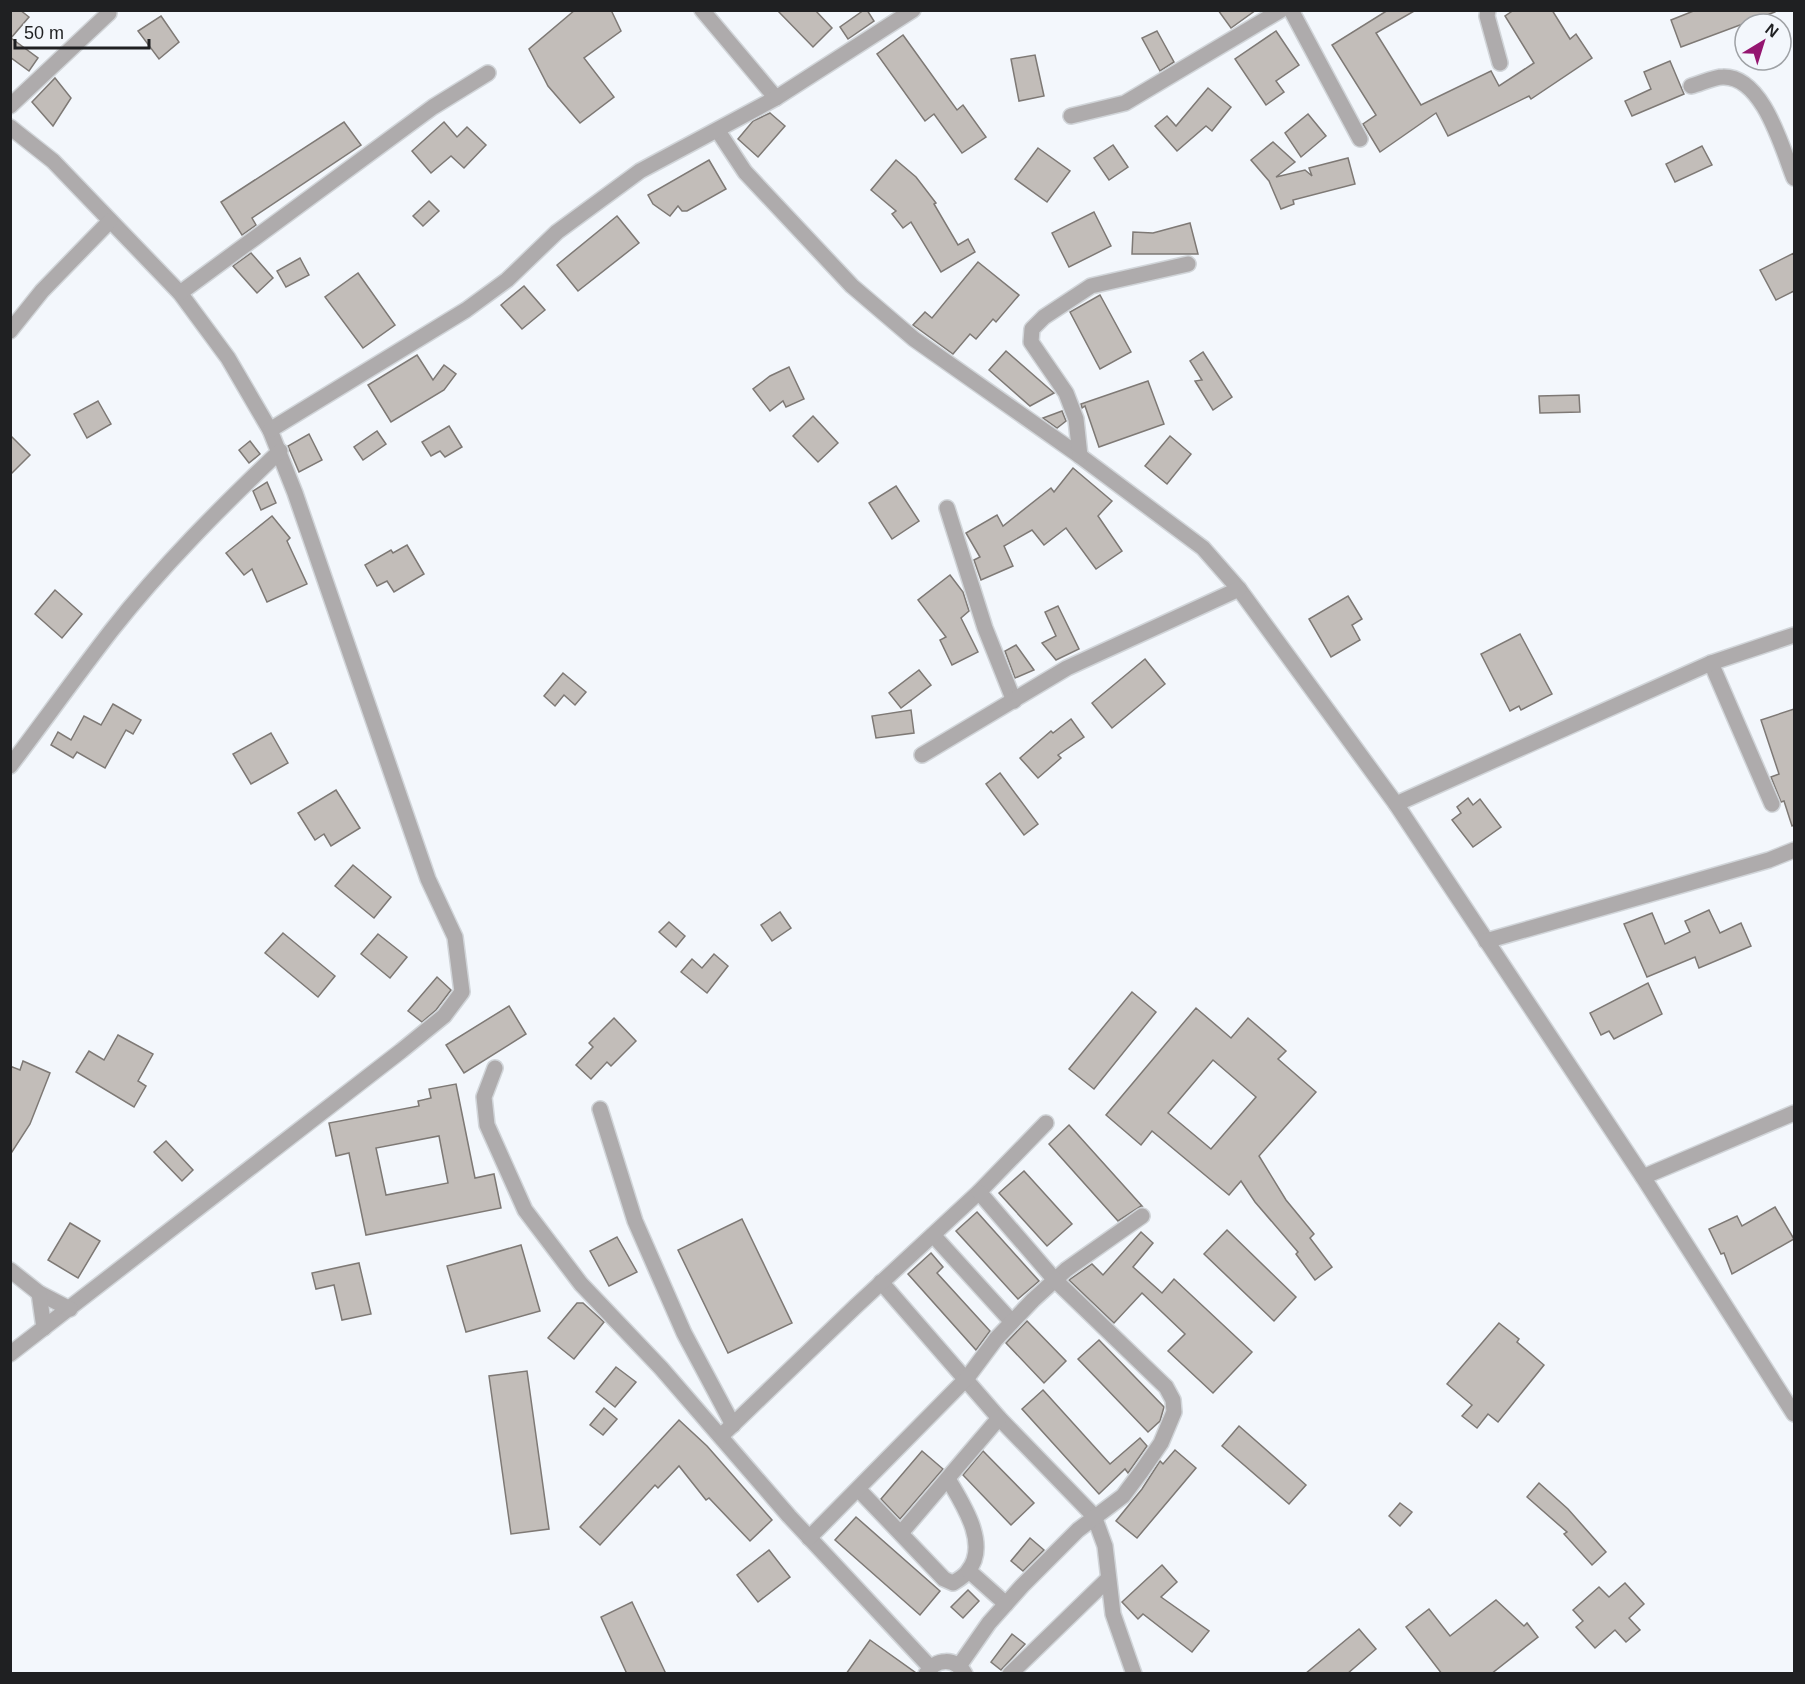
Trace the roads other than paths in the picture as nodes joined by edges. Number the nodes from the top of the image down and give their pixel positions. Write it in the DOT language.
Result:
graph roads {
  1 [pos="702,10"];
  2 [pos="913,10"];
  3 [pos="1281,10"];
  4 [pos="1291,10"];
  5 [pos="1488,10"];
  6 [pos="109,13"];
  7 [pos="1500,63"];
  8 [pos="488,73"];
  9 [pos="1691,86"];
  10 [pos="776,98"];
  11 [pos="10,106"];
  12 [pos="1071,116"];
  13 [pos="10,127"];
  14 [pos="718,131"];
  15 [pos="1359,139"];
  16 [pos="1794,178"];
  17 [pos="110,221"];
  18 [pos="1188,264"];
  19 [pos="180,293"];
  20 [pos="10,332"];
  21 [pos="270,430"];
  22 [pos="280,452"];
  23 [pos="1080,456"];
  24 [pos="947,508"];
  25 [pos="1239,590"];
  26 [pos="1794,635"];
  27 [pos="1711,663"];
  28 [pos="1014,701"];
  29 [pos="922,755"];
  30 [pos="10,766"];
  31 [pos="1396,804"];
  32 [pos="1772,804"];
  33 [pos="1794,850"];
  34 [pos="1486,941"];
  35 [pos="495,1068"];
  36 [pos="600,1109"];
  37 [pos="1794,1113"];
  38 [pos="1046,1123"];
  39 [pos="1643,1177"];
  40 [pos="979,1192"];
  41 [pos="1142,1216"];
  42 [pos="933,1235"];
  43 [pos="10,1270"];
  44 [pos="1055,1280"];
  45 [pos="881,1282"];
  46 [pos="39,1293"];
  47 [pos="70,1309"];
  48 [pos="1012,1322"];
  49 [pos="44,1328"];
  50 [pos="10,1354"];
  51 [pos="967,1378"];
  52 [pos="1794,1414"];
  53 [pos="999,1418"];
  54 [pos="733,1425"];
  55 [pos="721,1436"];
  56 [pos="948,1479"];
  57 [pos="859,1490"];
  58 [pos="1094,1516"];
  59 [pos="901,1533"];
  60 [pos="809,1538"];
  61 [pos="969,1570"];
  62 [pos="1108,1580"];
  63 [pos="1006,1604"];
  64 [pos="928,1670"];
  65 [pos="962,1670"];
  66 [pos="1010,1674"];
  67 [pos="1134,1674"];
  1 -- 10 [label="street"];
  2 -- 10 [label="street"];
  3 -- 12 [label="street"];
  4 -- 15 [label="street"];
  5 -- 7 [label="street"];
  6 -- 11 [label="street"];
  8 -- 19 [label="street"];
  9 -- 16 [label="street"];
  10 -- 14 [label="street"];
  13 -- 17 [label="street"];
  14 -- 21 [label="street"];
  14 -- 23 [label="street"];
  17 -- 19 [label="street"];
  17 -- 20 [label="street"];
  18 -- 23 [label="street"];
  19 -- 21 [label="street"];
  21 -- 22 [label="street"];
  22 -- 30 [label="street"];
  22 -- 47 [label="street"];
  23 -- 25 [label="street"];
  24 -- 28 [label="street"];
  25 -- 28 [label="street"];
  25 -- 31 [label="street"];
  26 -- 27 [label="street"];
  27 -- 31 [label="street"];
  27 -- 32 [label="street"];
  28 -- 29 [label="street"];
  31 -- 34 [label="street"];
  33 -- 34 [label="street"];
  34 -- 39 [label="street"];
  35 -- 55 [label="street"];
  36 -- 54 [label="street"];
  37 -- 39 [label="street"];
  38 -- 40 [label="street"];
  39 -- 52 [label="street"];
  40 -- 42 [label="street"];
  40 -- 44 [label="street"];
  41 -- 44 [label="street"];
  42 -- 45 [label="street"];
  42 -- 48 [label="street"];
  43 -- 46 [label="street"];
  44 -- 48 [label="street"];
  44 -- 58 [label="street"];
  45 -- 51 [label="street"];
  45 -- 54 [label="street"];
  46 -- 47 [label="street"];
  46 -- 49 [label="street"];
  47 -- 49 [label="street"];
  48 -- 51 [label="street"];
  49 -- 50 [label="street"];
  51 -- 53 [label="street"];
  51 -- 57 [label="street"];
  53 -- 56 [label="street"];
  53 -- 58 [label="street"];
  54 -- 55 [label="street"];
  55 -- 60 [label="street"];
  56 -- 59 [label="street"];
  56 -- 61 [label="street"];
  57 -- 59 [label="street"];
  57 -- 60 [label="street"];
  58 -- 62 [label="street"];
  58 -- 63 [label="street"];
  59 -- 61 [label="street"];
  60 -- 64 [label="street"];
  61 -- 63 [label="street"];
  62 -- 66 [label="street"];
  62 -- 67 [label="street"];
  63 -- 65 [label="street"];
  64 -- 65 [label="street"];
}
